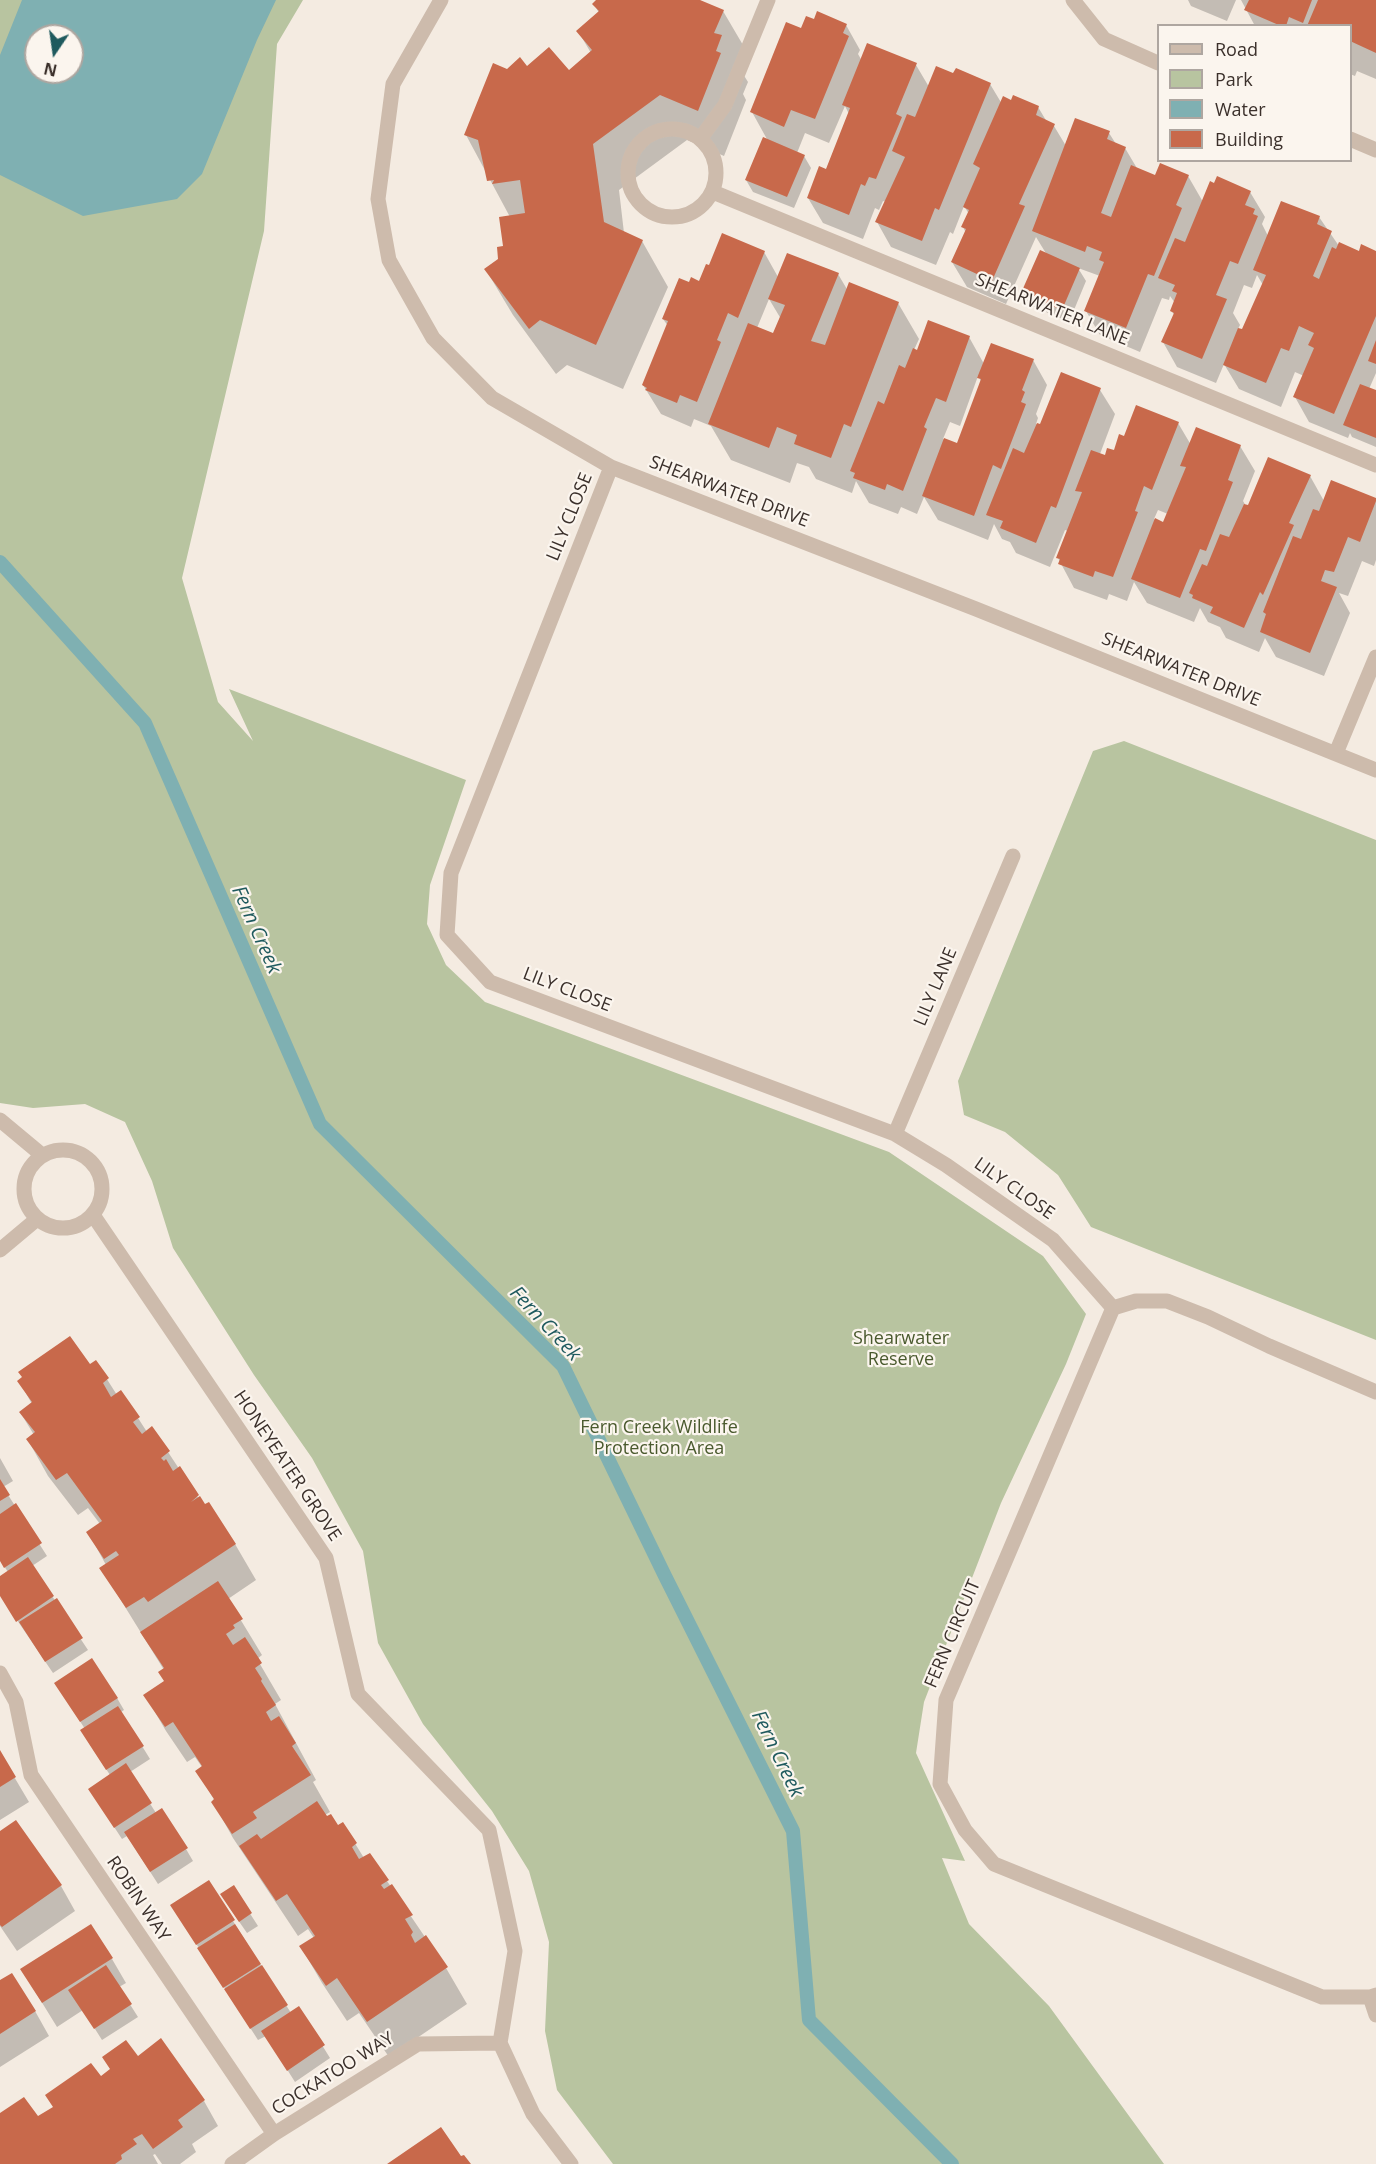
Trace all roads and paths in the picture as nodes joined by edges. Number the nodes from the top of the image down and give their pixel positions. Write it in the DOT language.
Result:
graph roads {
  1 [pos="441,0"];
  2 [pos="768,0"];
  3 [pos="1073,0"];
  4 [pos="1157,63"];
  5 [pos="700,140"];
  6 [pos="1352,140"];
  7 [pos="1376,150"];
  8 [pos="713,192"];
  9 [pos="1376,465"];
  10 [pos="611,467"];
  11 [pos="1376,657"];
  12 [pos="1336,753"];
  13 [pos="1376,770"];
  14 [pos="1012,856"];
  15 [pos="0,1120"];
  16 [pos="895,1134"];
  17 [pos="42,1155"];
  18 [pos="93,1215"];
  19 [pos="37,1219"];
  20 [pos="0,1250"];
  21 [pos="1113,1308"];
  22 [pos="1376,1392"];
  23 [pos="0,1673"];
  24 [pos="1373,1996"];
  25 [pos="1376,2015"];
  26 [pos="500,2043"];
  27 [pos="274,2134"];
  28 [pos="232,2164"];
  29 [pos="571,2164"];
  1 -- 10 [label="street, SHEARWATER DRIVE"];
  2 -- 5 [label="street"];
  3 -- 4 [label="street"];
  5 -- 8 [label="street"];
  5 -- 8 [label="street"];
  6 -- 7 [label="street"];
  8 -- 9 [label="street, SHEARWATER LANE"];
  10 -- 12 [label="street, SHEARWATER DRIVE"];
  10 -- 16 [label="street, LILY CLOSE"];
  11 -- 12 [label="street"];
  12 -- 13 [label="street, SHEARWATER DRIVE"];
  14 -- 16 [label="street, LILY LANE"];
  15 -- 17 [label="street"];
  16 -- 21 [label="street, LILY CLOSE"];
  17 -- 18 [label="street"];
  17 -- 19 [label="street"];
  18 -- 19 [label="street"];
  18 -- 26 [label="street, HONEYEATER GROVE"];
  19 -- 20 [label="street"];
  21 -- 22 [label="street"];
  21 -- 24 [label="street, FERN CIRCUIT"];
  23 -- 27 [label="street, ROBIN WAY"];
  24 -- 25 [label="street"];
  26 -- 27 [label="street, COCKATOO WAY"];
  26 -- 29 [label="street"];
  27 -- 28 [label="street, COCKATOO WAY"];
}
